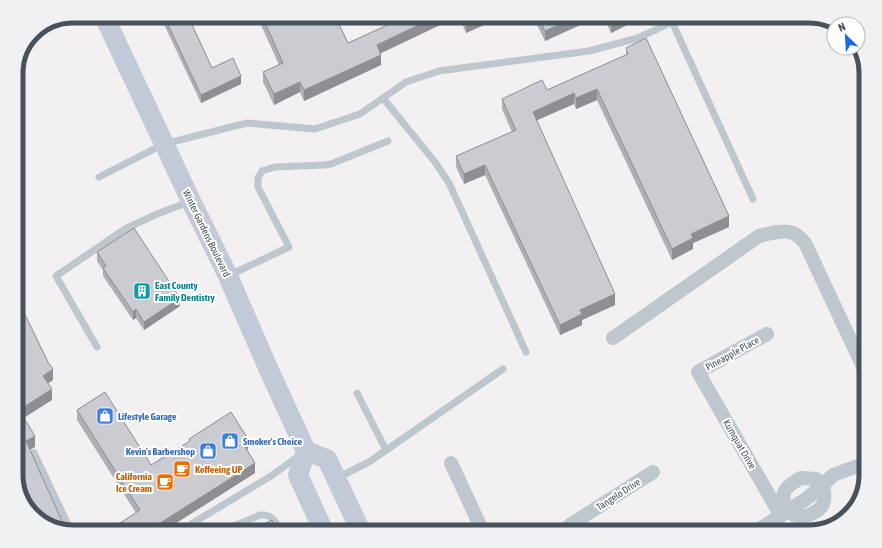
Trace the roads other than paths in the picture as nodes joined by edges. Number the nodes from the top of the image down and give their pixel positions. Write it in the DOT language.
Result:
graph roads {
  1 [pos="107,23"];
  2 [pos="663,23"];
  3 [pos="672,23"];
  4 [pos="383,98"];
  5 [pos="388,141"];
  6 [pos="164,144"];
  7 [pos="99,177"];
  8 [pos="753,199"];
  9 [pos="191,201"];
  10 [pos="228,276"];
  11 [pos="767,334"];
  12 [pos="613,338"];
  13 [pos="97,347"];
  14 [pos="526,352"];
  15 [pos="859,358"];
  16 [pos="503,369"];
  17 [pos="698,372"];
  18 [pos="357,393"];
  19 [pos="386,450"];
  20 [pos="306,451"];
  21 [pos="34,453"];
  22 [pos="451,463"];
  23 [pos="859,465"];
  24 [pos="653,472"];
  25 [pos="337,478"];
  26 [pos="823,485"];
  27 [pos="785,514"];
  28 [pos="68,525"];
  29 [pos="190,525"];
  30 [pos="236,525"];
  31 [pos="278,525"];
  32 [pos="321,525"];
  33 [pos="358,525"];
  34 [pos="480,525"];
  35 [pos="570,525"];
  36 [pos="767,525"];
  1 -- 6 [label="main road, Winter Gardens Boulevard"];
  2 -- 4 [label="lane"];
  3 -- 8 [label="lane"];
  4 -- 6 [label="lane"];
  4 -- 14 [label="lane"];
  5 -- 10 [label="lane"];
  6 -- 7 [label="lane"];
  6 -- 9 [label="main road, Winter Gardens Boulevard"];
  9 -- 10 [label="main road, Winter Gardens Boulevard"];
  9 -- 13 [label="lane"];
  10 -- 20 [label="main road, Winter Gardens Boulevard"];
  11 -- 17 [label="street, Pineapple Place"];
  12 -- 15 [label="street"];
  16 -- 19 [label="lane"];
  17 -- 27 [label="street, Kumquat Drive"];
  18 -- 19 [label="lane"];
  19 -- 25 [label="lane"];
  20 -- 25 [label="main road"];
  20 -- 29 [label="lane"];
  20 -- 32 [label="main road"];
  21 -- 28 [label="lane"];
  22 -- 34 [label="street"];
  23 -- 26 [label="street"];
  24 -- 35 [label="street, Tangelo Drive"];
  25 -- 33 [label="main road"];
  26 -- 27 [label="street"];
  26 -- 27 [label="street"];
  26 -- 27 [label="street"];
  27 -- 36 [label="street"];
  30 -- 31 [label="lane"];
}
